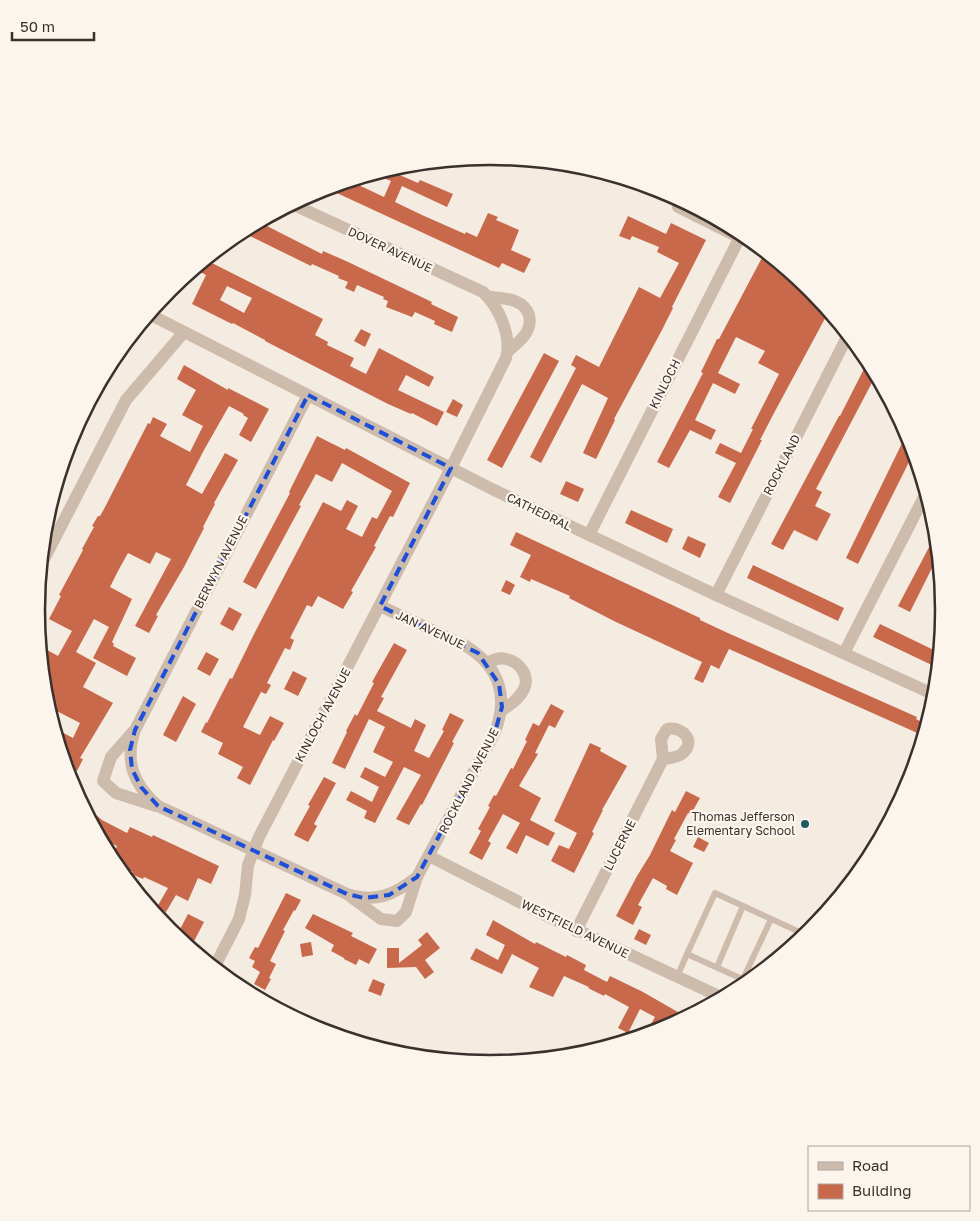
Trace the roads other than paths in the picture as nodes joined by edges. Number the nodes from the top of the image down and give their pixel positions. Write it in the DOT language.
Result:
graph roads {
  1 [pos="678,207"];
  2 [pos="300,208"];
  3 [pos="688,212"];
  4 [pos="738,241"];
  5 [pos="487,296"];
  6 [pos="155,317"];
  7 [pos="184,332"];
  8 [pos="845,342"];
  9 [pos="508,351"];
  10 [pos="308,395"];
  11 [pos="451,468"];
  12 [pos="921,502"];
  13 [pos="588,535"];
  14 [pos="50,548"];
  15 [pos="716,594"];
  16 [pos="380,606"];
  17 [pos="844,654"];
  18 [pos="487,662"];
  19 [pos="497,680"];
  20 [pos="927,691"];
  21 [pos="501,711"];
  22 [pos="135,730"];
  23 [pos="663,759"];
  24 [pos="158,806"];
  25 [pos="254,851"];
  26 [pos="429,856"];
  27 [pos="417,878"];
  28 [pos="347,894"];
  29 [pos="743,906"];
  30 [pos="771,919"];
  31 [pos="576,930"];
  32 [pos="798,931"];
  33 [pos="687,954"];
  34 [pos="217,962"];
  35 [pos="717,967"];
  36 [pos="750,972"];
  37 [pos="677,977"];
  38 [pos="741,978"];
  39 [pos="715,994"];
  1 -- 3 [label="street"];
  2 -- 5 [label="street, DOVER AVENUE"];
  4 -- 13 [label="street, KINLOCH"];
  5 -- 9 [label="street, DOVER AVENUE"];
  5 -- 9 [label="street, DOVER AVENUE"];
  6 -- 7 [label="street, CATHEDRAL"];
  7 -- 10 [label="street, CATHEDRAL"];
  7 -- 14 [label="street"];
  8 -- 15 [label="street, ROCKLAND"];
  9 -- 11 [label="street, DOVER AVENUE"];
  10 -- 11 [label="street, CATHEDRAL"];
  10 -- 22 [label="street, BERWYN AVENUE"];
  11 -- 13 [label="street, CATHEDRAL"];
  11 -- 16 [label="street, KINLOCH AVENUE"];
  12 -- 17 [label="street"];
  13 -- 15 [label="street, CATHEDRAL"];
  15 -- 17 [label="street, CATHEDRAL"];
  16 -- 18 [label="street, JAN AVENUE"];
  16 -- 25 [label="street, KINLOCH AVENUE"];
  17 -- 20 [label="street, CATHEDRAL"];
  18 -- 19 [label="street, JAN AVENUE"];
  18 -- 21 [label="street"];
  19 -- 21 [label="street, ROCKLAND AVENUE"];
  21 -- 26 [label="street, ROCKLAND AVENUE"];
  22 -- 24 [label="street, BERWYN AVENUE"];
  22 -- 24 [label="street, BERWYN AVENUE"];
  23 -- 31 [label="street, LUCERNE"];
  24 -- 25 [label="street"];
  25 -- 28 [label="street"];
  25 -- 34 [label="street, KINLOCH AVENUE"];
  26 -- 27 [label="street, ROCKLAND AVENUE"];
  26 -- 31 [label="street, WESTFIELD AVENUE"];
  27 -- 28 [label="street, ROCKLAND AVENUE"];
  27 -- 28 [label="street, ROCKLAND AVENUE"];
  29 -- 30 [label="lane"];
  29 -- 33 [label="lane"];
  29 -- 35 [label="lane"];
  30 -- 32 [label="lane"];
  30 -- 36 [label="lane"];
  31 -- 37 [label="street, WESTFIELD AVENUE"];
  33 -- 35 [label="lane"];
  33 -- 37 [label="lane"];
  35 -- 38 [label="lane"];
  37 -- 39 [label="street, WESTFIELD AVENUE"];
}
